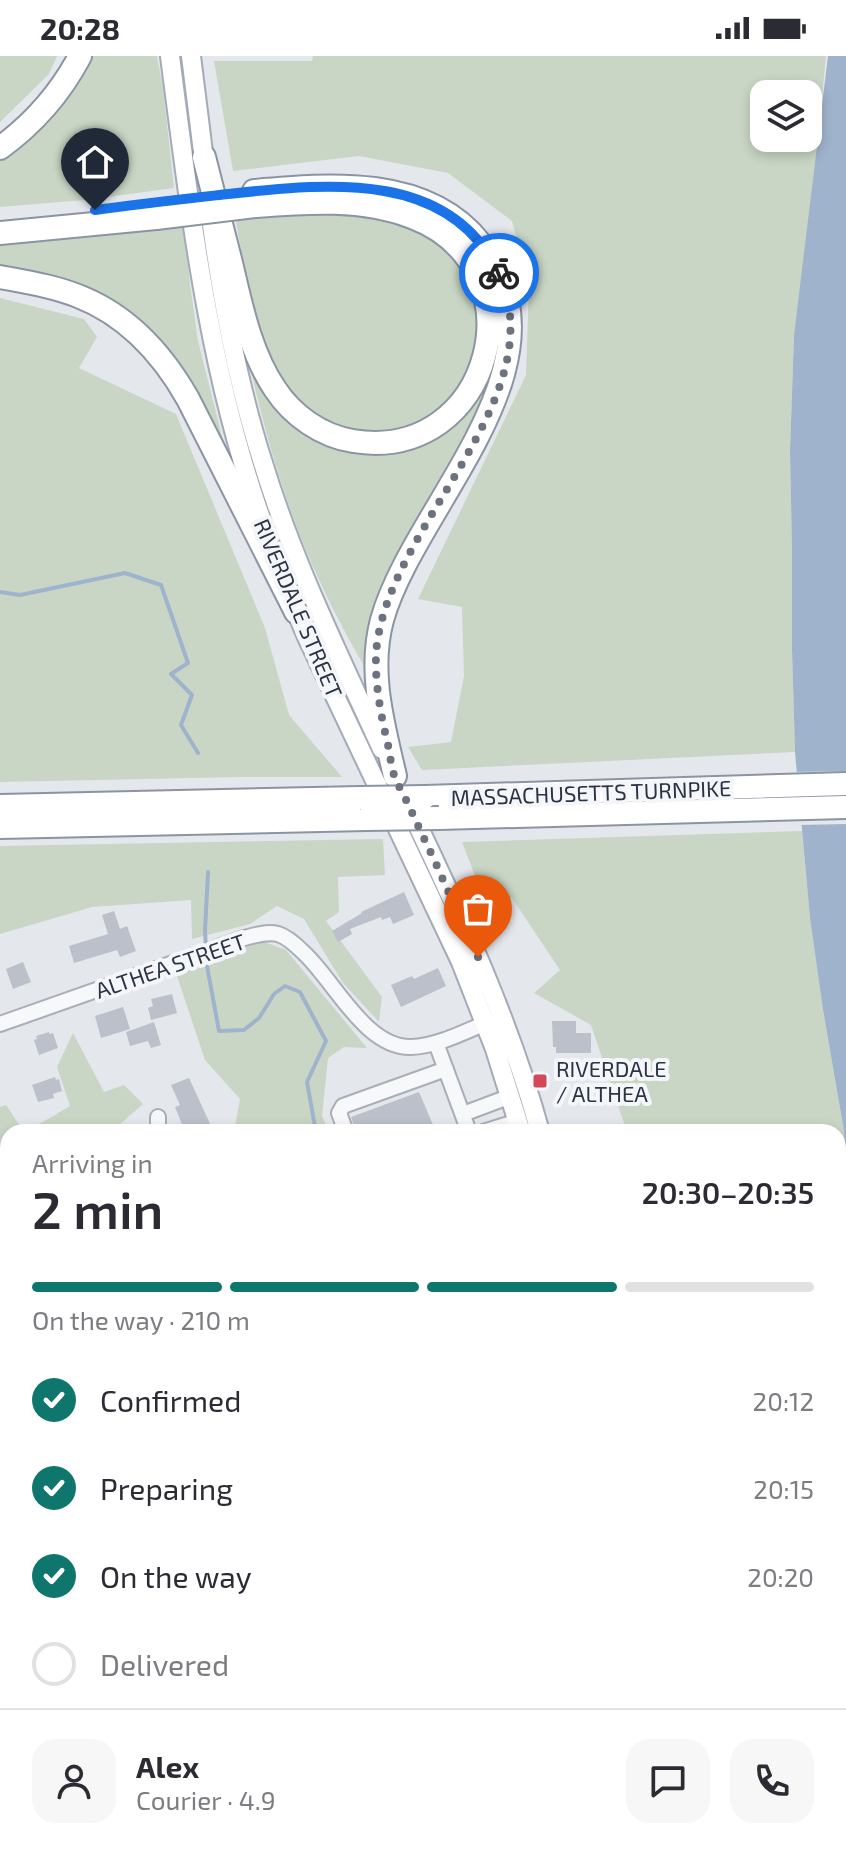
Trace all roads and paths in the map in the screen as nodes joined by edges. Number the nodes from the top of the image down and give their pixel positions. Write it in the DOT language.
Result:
graph roads {
  1 [pos="80,56"];
  2 [pos="170,56"];
  3 [pos="191,56"];
  4 [pos="0,148"];
  5 [pos="204,157"];
  6 [pos="255,199"];
  7 [pos="155,210"];
  8 [pos="0,219"];
  9 [pos="0,233"];
  10 [pos="0,277"];
  11 [pos="296,612"];
  12 [pos="395,776"];
  13 [pos="846,784"];
  14 [pos="656,800"];
  15 [pos="0,806"];
  16 [pos="846,807"];
  17 [pos="363,809"];
  18 [pos="0,827"];
  19 [pos="494,1020"];
  20 [pos="0,1024"];
  21 [pos="436,1043"];
  22 [pos="446,1069"];
  23 [pos="511,1096"];
  24 [pos="463,1114"];
  25 [pos="343,1124"];
  26 [pos="466,1124"];
  27 [pos="519,1124"];
  28 [pos="538,1124"];
  1 -- 4 [label="highway"];
  2 -- 11 [label="main road, RIVERDALE STREET"];
  3 -- 5 [label="main road, RIVERDALE STREET"];
  5 -- 6 [label="highway"];
  5 -- 12 [label="main road, RIVERDALE STREET"];
  6 -- 7 [label="highway"];
  6 -- 12 [label="highway"];
  7 -- 8 [label="highway"];
  7 -- 9 [label="highway"];
  10 -- 11 [label="highway"];
  11 -- 19 [label="main road, RIVERDALE STREET"];
  12 -- 19 [label="main road, RIVERDALE STREET"];
  13 -- 14 [label="highway, MASSACHUSETTS TURNPIKE"];
  14 -- 16 [label="highway, MASSACHUSETTS TURNPIKE"];
  14 -- 17 [label="highway, MASSACHUSETTS TURNPIKE, bridge"];
  14 -- 17 [label="highway, MASSACHUSETTS TURNPIKE, bridge"];
  15 -- 17 [label="highway, MASSACHUSETTS TURNPIKE"];
  17 -- 18 [label="highway, MASSACHUSETTS TURNPIKE"];
  19 -- 21 [label="street, ALTHEA STREET"];
  19 -- 23 [label="main road, RIVERDALE STREET"];
  19 -- 28 [label="main road, RIVERDALE STREET"];
  20 -- 21 [label="street, ALTHEA STREET"];
  21 -- 22 [label="street"];
  22 -- 24 [label="street"];
  22 -- 25 [label="street"];
  23 -- 24 [label="street"];
  23 -- 27 [label="main road, RIVERDALE STREET"];
  24 -- 26 [label="street"];
}
